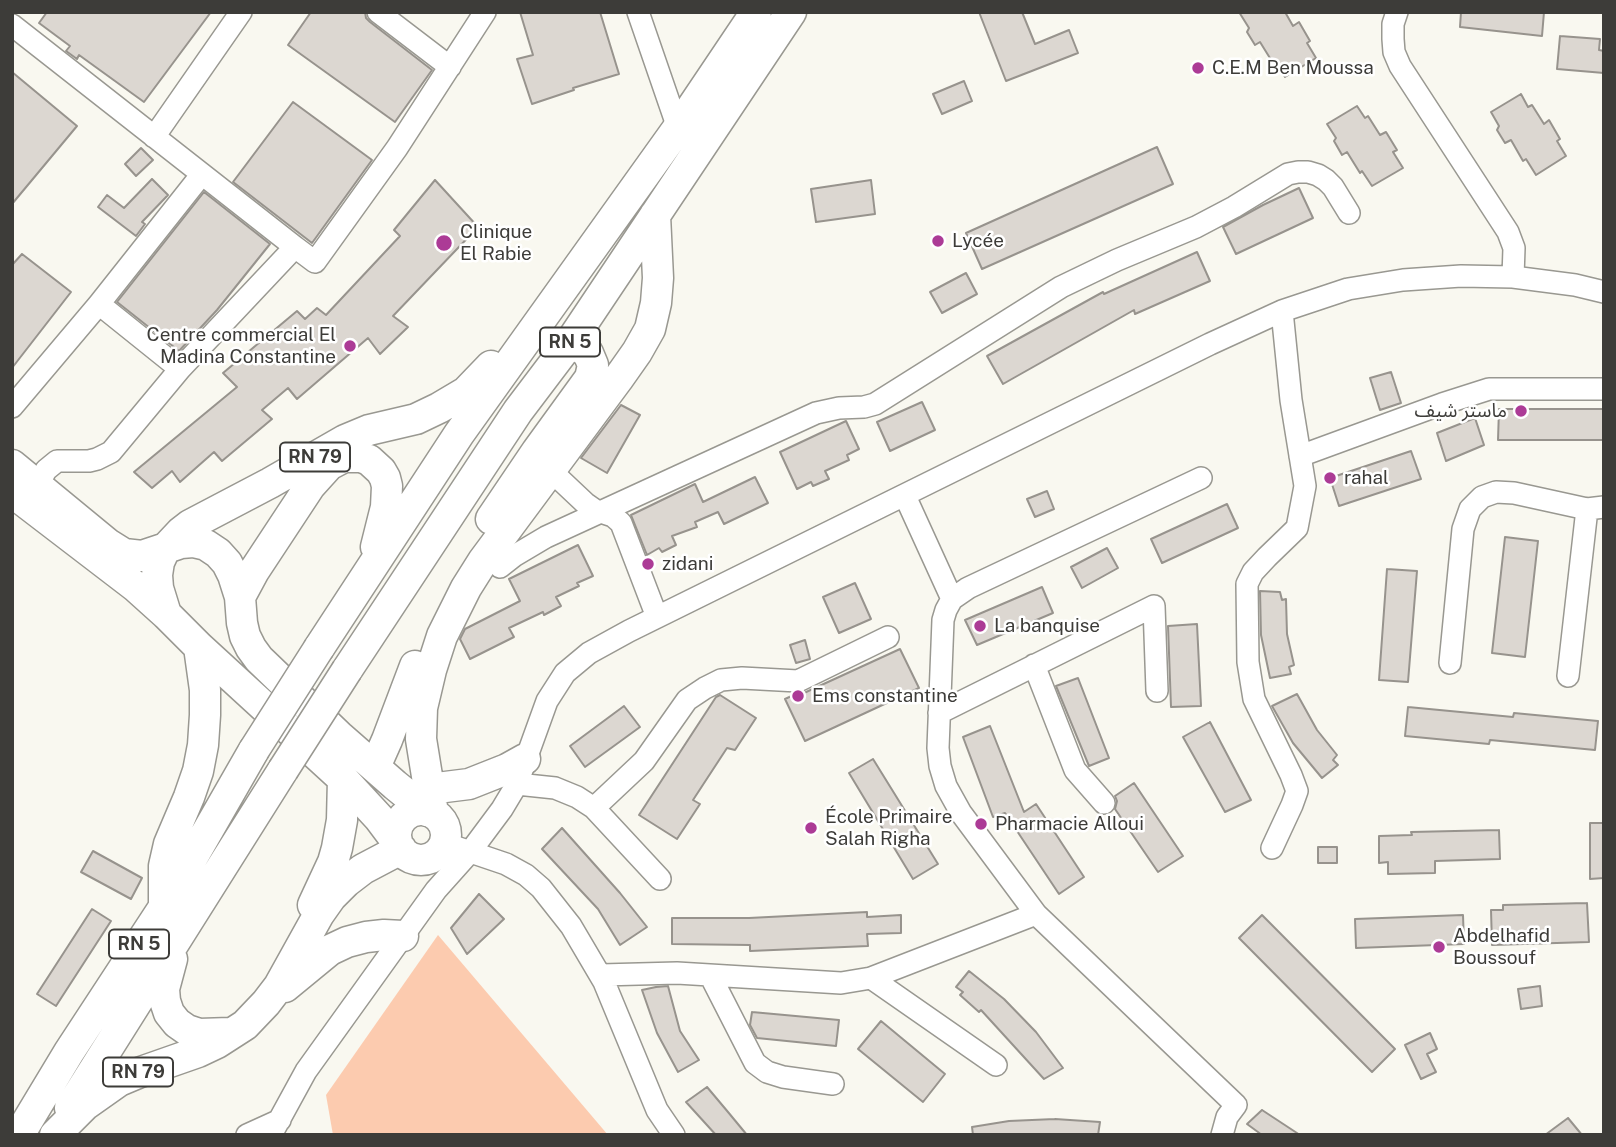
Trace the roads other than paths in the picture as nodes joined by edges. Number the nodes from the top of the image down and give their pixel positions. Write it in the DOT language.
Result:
graph roads {
  1 [pos="241,12"];
  2 [pos="378,12"];
  3 [pos="485,12"];
  4 [pos="638,12"];
  5 [pos="756,12"];
  6 [pos="791,12"];
  7 [pos="1397,12"];
  8 [pos="12,25"];
  9 [pos="450,67"];
  10 [pos="678,128"];
  11 [pos="154,137"];
  12 [pos="202,174"];
  13 [pos="1349,213"];
  14 [pos="655,215"];
  15 [pos="295,247"];
  16 [pos="1513,277"];
  17 [pos="1604,292"];
  18 [pos="99,304"];
  19 [pos="1282,311"];
  20 [pos="571,341"];
  21 [pos="525,342"];
  22 [pos="180,369"];
  23 [pos="1604,389"];
  24 [pos="12,407"];
  25 [pos="1300,456"];
  26 [pos="12,466"];
  27 [pos="550,470"];
  28 [pos="1201,478"];
  29 [pos="25,488"];
  30 [pos="905,496"];
  31 [pos="1595,508"];
  32 [pos="601,512"];
  33 [pos="165,550"];
  34 [pos="500,567"];
  35 [pos="369,571"];
  36 [pos="240,597"];
  37 [pos="952,599"];
  38 [pos="166,614"];
  39 [pos="657,617"];
  40 [pos="888,637"];
  41 [pos="199,648"];
  42 [pos="1451,663"];
  43 [pos="1034,665"];
  44 [pos="1567,676"];
  45 [pos="1157,691"];
  46 [pos="939,713"];
  47 [pos="375,767"];
  48 [pos="521,771"];
  49 [pos="343,779"];
  50 [pos="1104,803"];
  51 [pos="430,804"];
  52 [pos="594,808"];
  53 [pos="399,846"];
  54 [pos="457,847"];
  55 [pos="1272,848"];
  56 [pos="660,879"];
  57 [pos="1036,914"];
  58 [pos="173,918"];
  59 [pos="308,933"];
  60 [pos="403,936"];
  61 [pos="601,975"];
  62 [pos="710,975"];
  63 [pos="871,978"];
  64 [pos="273,994"];
  65 [pos="234,1032"];
  66 [pos="996,1065"];
  67 [pos="833,1083"];
  68 [pos="276,1127"];
  69 [pos="19,1135"];
  70 [pos="54,1135"];
  71 [pos="247,1135"];
  72 [pos="674,1135"];
  73 [pos="1222,1135"];
  1 -- 11 [label="street"];
  2 -- 9 [label="street"];
  3 -- 9 [label="street"];
  4 -- 10 [label="street"];
  5 -- 10 [label="highway, RN 5"];
  6 -- 14 [label="highway, RN 5"];
  7 -- 16 [label="street"];
  8 -- 11 [label="street"];
  9 -- 15 [label="street"];
  10 -- 21 [label="highway, RN 5"];
  11 -- 12 [label="street"];
  12 -- 15 [label="street"];
  12 -- 18 [label="street"];
  13 -- 32 [label="street"];
  14 -- 20 [label="highway, RN 5"];
  14 -- 27 [label="highway"];
  15 -- 22 [label="street"];
  16 -- 17 [label="street"];
  16 -- 19 [label="street"];
  18 -- 22 [label="street"];
  18 -- 24 [label="street"];
  19 -- 25 [label="street"];
  19 -- 30 [label="street"];
  20 -- 47 [label="highway"];
  20 -- 58 [label="highway, RN 5, bridge"];
  21 -- 33 [label="highway, RN 79"];
  21 -- 35 [label="highway, RN 5"];
  22 -- 29 [label="street"];
  23 -- 25 [label="street"];
  25 -- 55 [label="street"];
  26 -- 29 [label="highway"];
  27 -- 32 [label="street"];
  27 -- 51 [label="highway"];
  28 -- 37 [label="street"];
  29 -- 33 [label="highway"];
  29 -- 38 [label="highway"];
  30 -- 37 [label="street"];
  30 -- 39 [label="street"];
  31 -- 42 [label="street"];
  31 -- 44 [label="street"];
  32 -- 34 [label="street"];
  32 -- 39 [label="street"];
  33 -- 36 [label="highway"];
  33 -- 38 [label="highway"];
  35 -- 36 [label="highway, RN 79"];
  35 -- 58 [label="highway, RN 5, bridge"];
  36 -- 47 [label="highway"];
  37 -- 46 [label="street"];
  38 -- 41 [label="highway"];
  39 -- 48 [label="street"];
  40 -- 52 [label="street"];
  41 -- 49 [label="highway"];
  41 -- 58 [label="highway"];
  43 -- 45 [label="street"];
  43 -- 46 [label="street"];
  43 -- 50 [label="street"];
  46 -- 57 [label="street"];
  47 -- 51 [label="highway"];
  48 -- 51 [label="highway"];
  48 -- 52 [label="street"];
  48 -- 54 [label="street"];
  49 -- 53 [label="highway"];
  49 -- 59 [label="highway"];
  51 -- 53 [label="highway"];
  51 -- 54 [label="highway"];
  52 -- 56 [label="street"];
  53 -- 54 [label="highway"];
  53 -- 59 [label="highway"];
  54 -- 60 [label="street"];
  54 -- 61 [label="street"];
  57 -- 63 [label="street"];
  57 -- 73 [label="street"];
  58 -- 65 [label="highway"];
  58 -- 69 [label="highway, RN 5"];
  58 -- 70 [label="highway, RN 5"];
  59 -- 64 [label="highway, RN 79"];
  60 -- 64 [label="highway"];
  60 -- 68 [label="street"];
  61 -- 62 [label="street"];
  61 -- 72 [label="street"];
  62 -- 63 [label="street"];
  62 -- 67 [label="street"];
  63 -- 66 [label="street"];
  64 -- 65 [label="highway, RN 79"];
  65 -- 70 [label="highway, RN 79"];
  68 -- 71 [label="street"];
}
